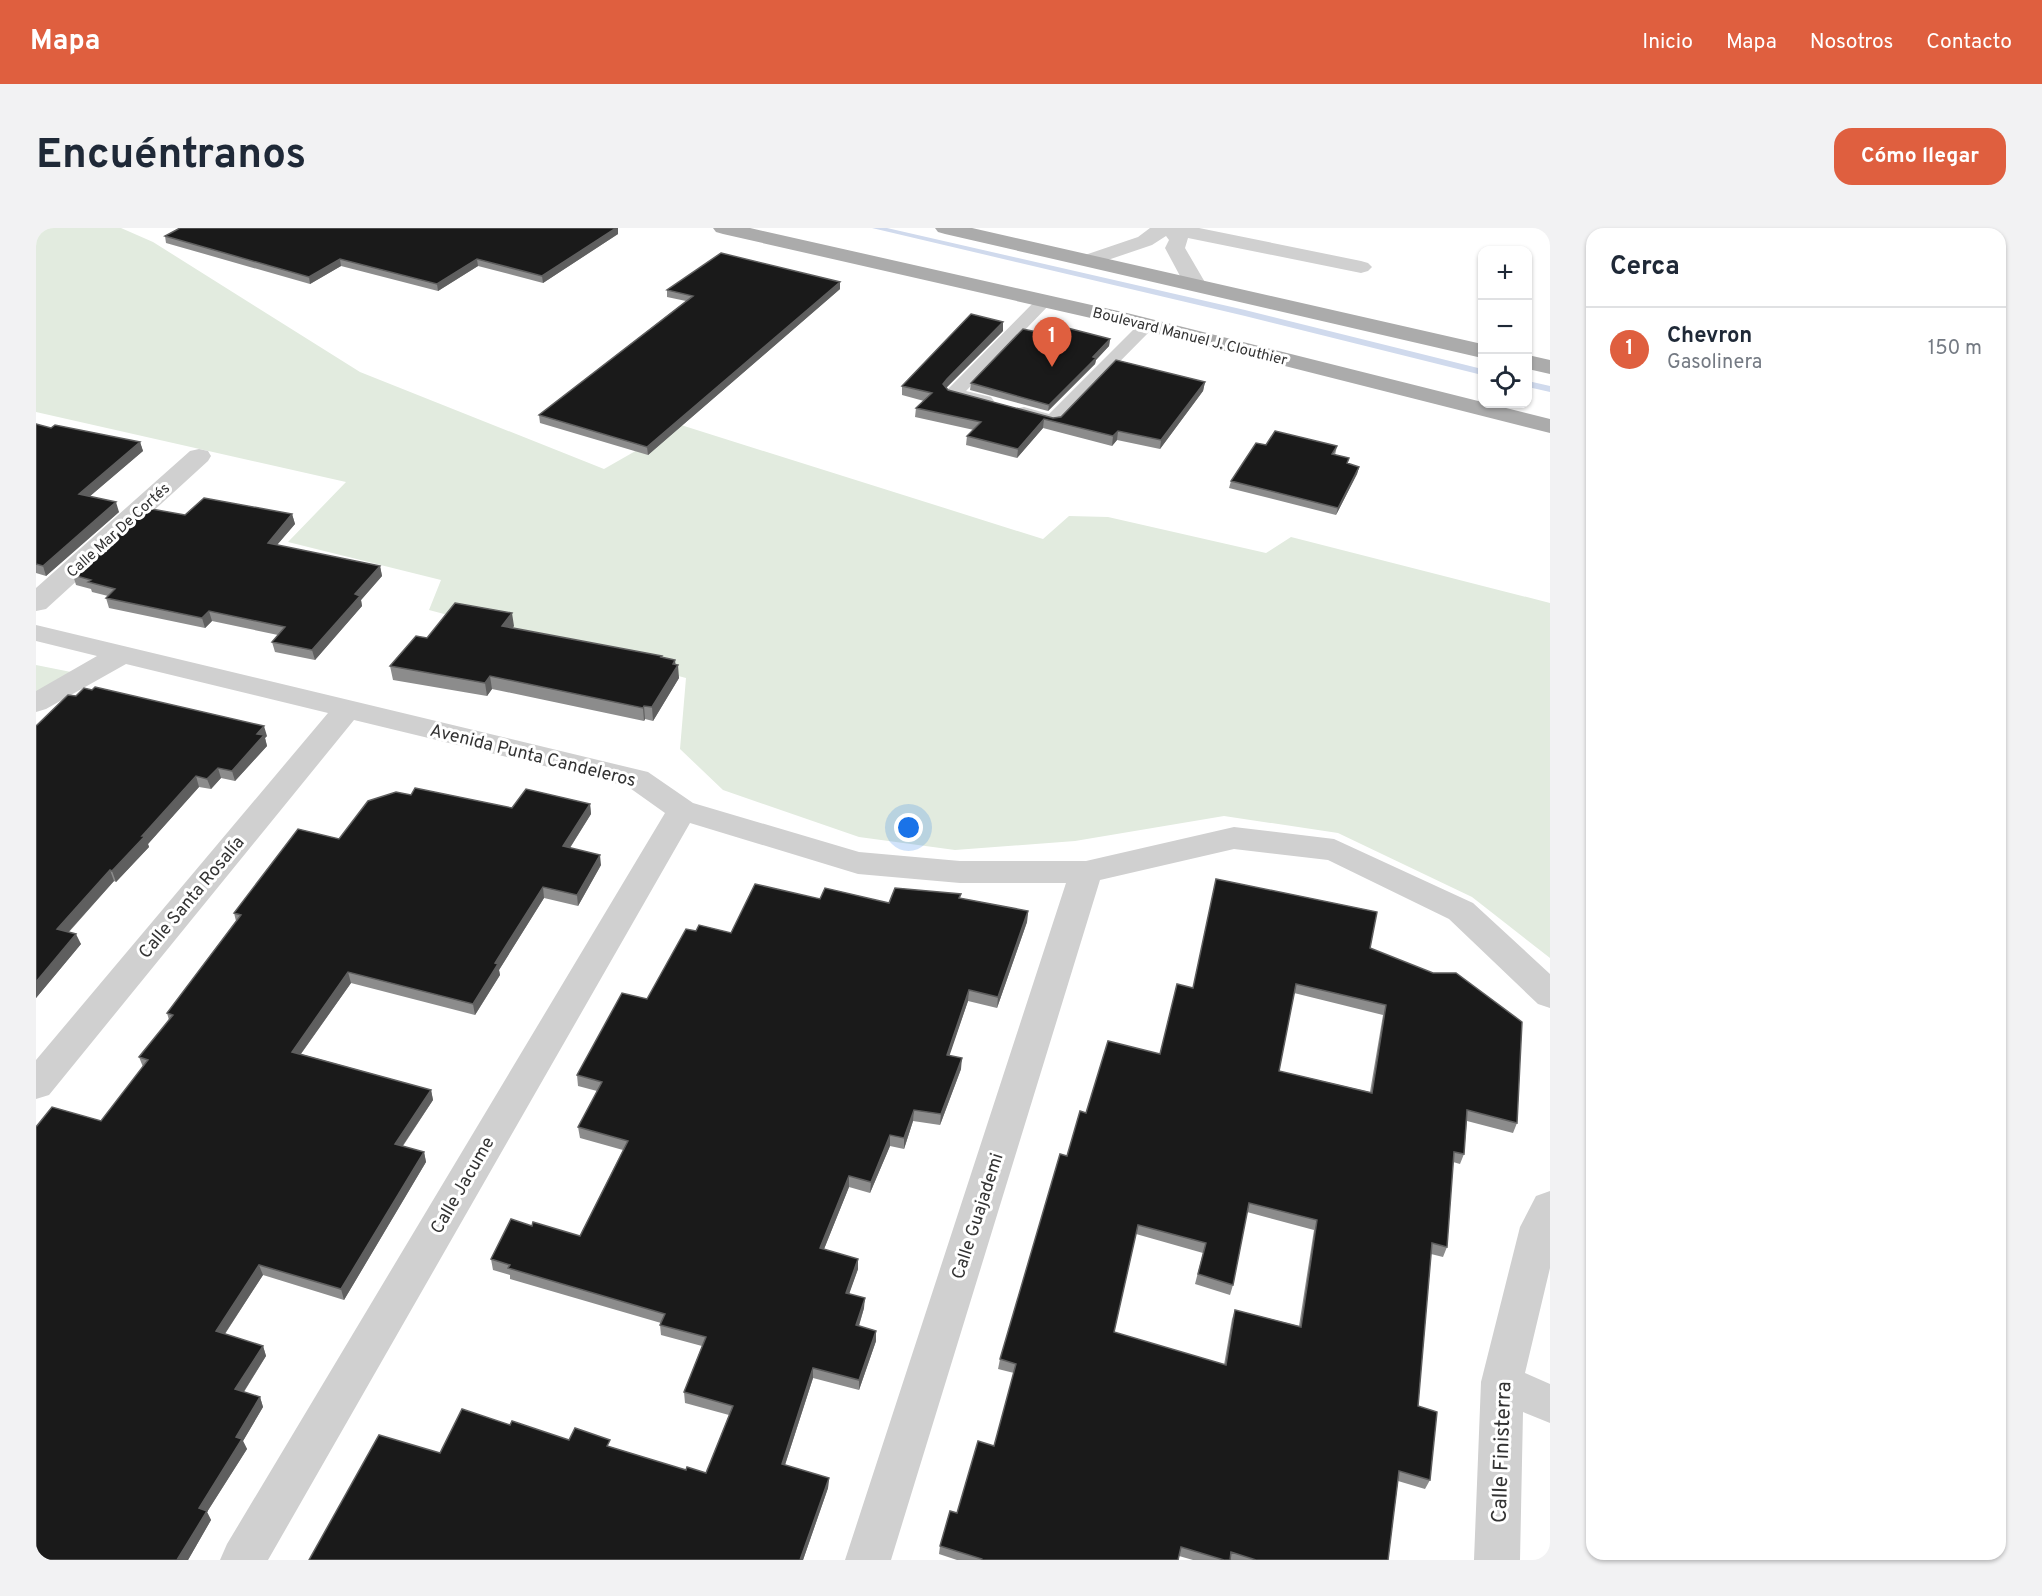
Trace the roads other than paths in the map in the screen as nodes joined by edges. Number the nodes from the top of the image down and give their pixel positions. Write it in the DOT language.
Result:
graph roads {
  1 [pos="723,228"];
  2 [pos="945,228"];
  3 [pos="1170,228"];
  4 [pos="1197,231"];
  5 [pos="1089,260"];
  6 [pos="1361,267"];
  7 [pos="1195,284"];
  8 [pos="1044,301"];
  9 [pos="1147,325"];
  10 [pos="1478,350"];
  11 [pos="1532,363"];
  12 [pos="1550,367"];
  13 [pos="1550,426"];
  14 [pos="199,456"];
  15 [pos="36,603"];
  16 [pos="36,633"];
  17 [pos="122,654"];
  18 [pos="36,703"];
  19 [pos="347,709"];
  20 [pos="682,810"];
  21 [pos="1086,872"];
  22 [pos="1550,994"];
  23 [pos="36,1085"];
  24 [pos="1550,1207"];
  25 [pos="1502,1382"];
  26 [pos="1550,1404"];
  27 [pos="243,1560"];
  28 [pos="868,1560"];
  29 [pos="1497,1560"];
  1 -- 8 [label="main road, Boulevard Manuel J. Clouthier"];
  2 -- 5 [label="main road"];
  3 -- 4 [label="street"];
  3 -- 5 [label="street"];
  3 -- 7 [label="street"];
  4 -- 6 [label="street"];
  5 -- 7 [label="main road"];
  7 -- 10 [label="main road"];
  8 -- 9 [label="main road, Boulevard Manuel J. Clouthier"];
  8 -- 9 [label="lane"];
  9 -- 13 [label="main road, Boulevard Manuel J. Clouthier"];
  11 -- 12 [label="main road"];
  14 -- 15 [label="street, Calle Mar De Cortés"];
  16 -- 17 [label="street, Avenida Punta Candeleros"];
  17 -- 18 [label="street"];
  17 -- 19 [label="street, Avenida Punta Candeleros"];
  19 -- 20 [label="street, Avenida Punta Candeleros"];
  19 -- 23 [label="street, Calle Santa Rosalía"];
  20 -- 21 [label="street, Avenida Punta Candeleros"];
  20 -- 27 [label="street, Calle Jacume"];
  21 -- 22 [label="street, Avenida Punta Candeleros"];
  21 -- 28 [label="street, Calle Guajademi"];
  24 -- 25 [label="street, Calle Finisterra"];
  25 -- 26 [label="street"];
  25 -- 29 [label="street, Calle Finisterra"];
}
